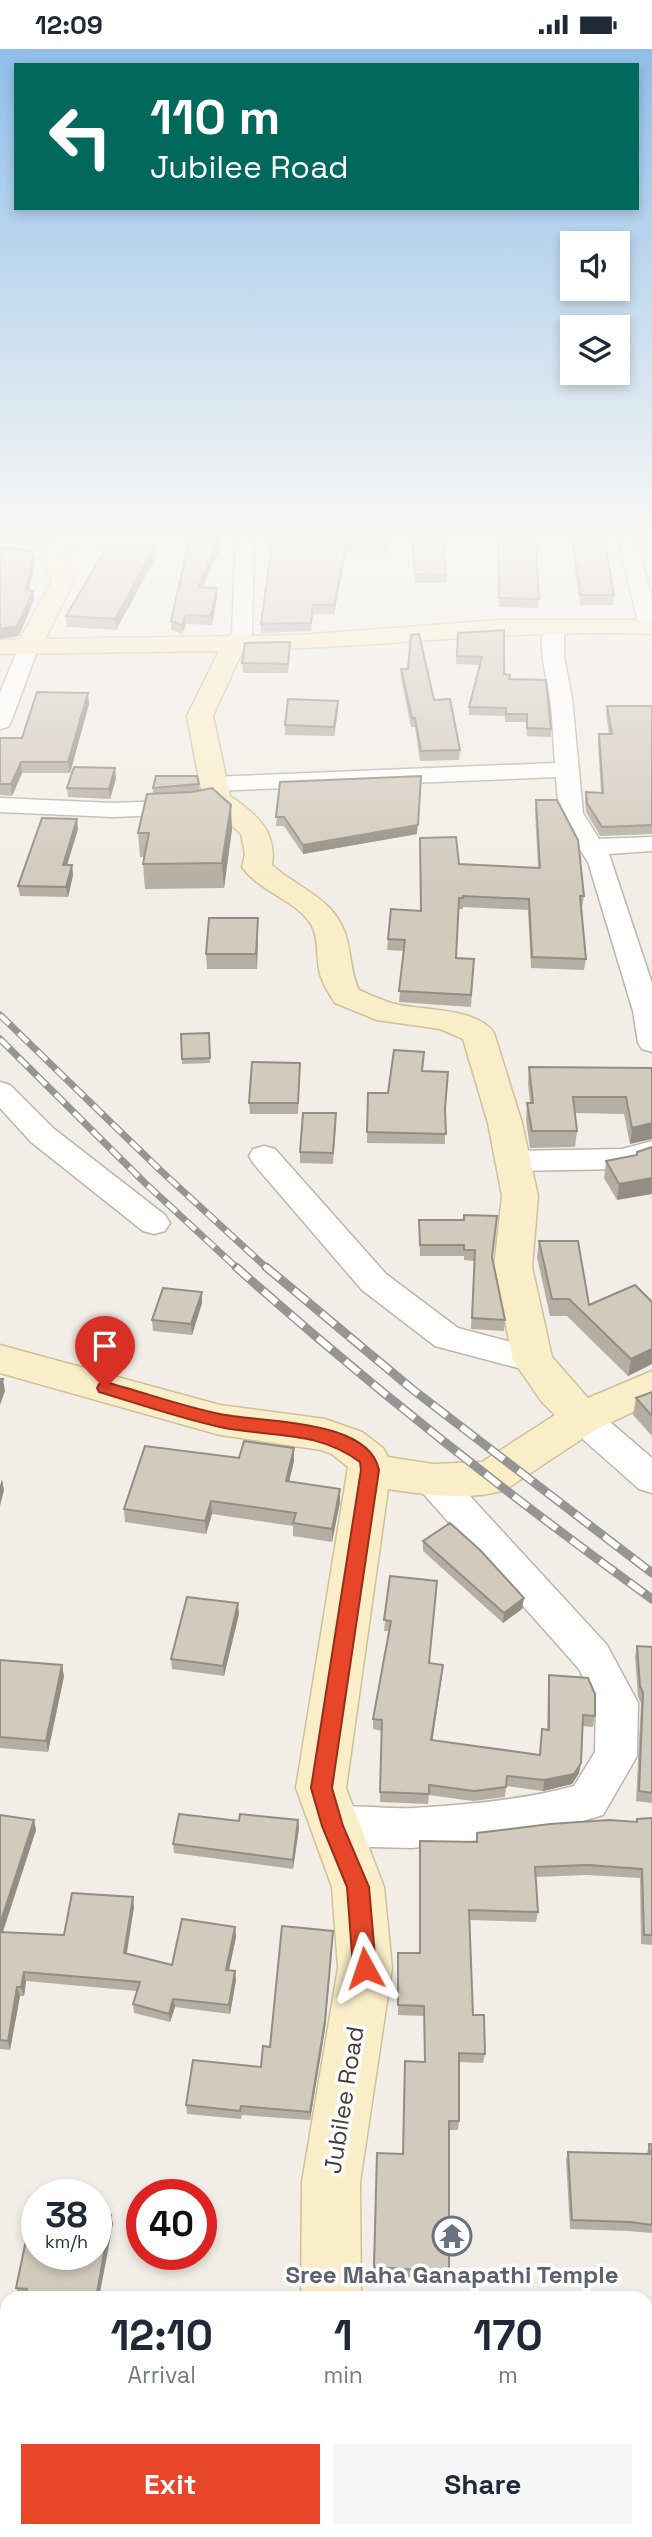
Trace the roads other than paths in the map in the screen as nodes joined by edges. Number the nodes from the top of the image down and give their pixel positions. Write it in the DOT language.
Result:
graph roads {
  1 [pos="26,653"];
  2 [pos="229,653"];
  3 [pos="553,653"];
  4 [pos="0,722"];
  5 [pos="566,770"];
  6 [pos="217,793"];
  7 [pos="0,805"];
  8 [pos="652,844"];
  9 [pos="593,847"];
  10 [pos="652,1043"];
  11 [pos="0,1091"];
  12 [pos="652,1151"];
  13 [pos="264,1156"];
  14 [pos="513,1161"];
  15 [pos="154,1223"];
  16 [pos="0,1359"];
  17 [pos="533,1360"];
  18 [pos="652,1386"];
  19 [pos="582,1418"];
  20 [pos="370,1470"];
  21 [pos="652,1479"];
  22 [pos="433,1480"];
  23 [pos="333,1826"];
  24 [pos="331,2291"];
  1 -- 4 [label="street"];
  2 -- 6 [label="street"];
  3 -- 5 [label="street"];
  5 -- 6 [label="street"];
  5 -- 9 [label="street"];
  6 -- 7 [label="street"];
  6 -- 14 [label="street"];
  8 -- 9 [label="street"];
  9 -- 10 [label="street"];
  11 -- 15 [label="street"];
  12 -- 14 [label="street"];
  13 -- 17 [label="street"];
  14 -- 17 [label="street"];
  16 -- 20 [label="street"];
  17 -- 19 [label="street"];
  18 -- 19 [label="street"];
  19 -- 21 [label="street"];
  19 -- 22 [label="street"];
  20 -- 22 [label="street"];
  20 -- 23 [label="street, Jubilee Road"];
  22 -- 23 [label="street"];
  23 -- 24 [label="street, Jubilee Road"];
}
